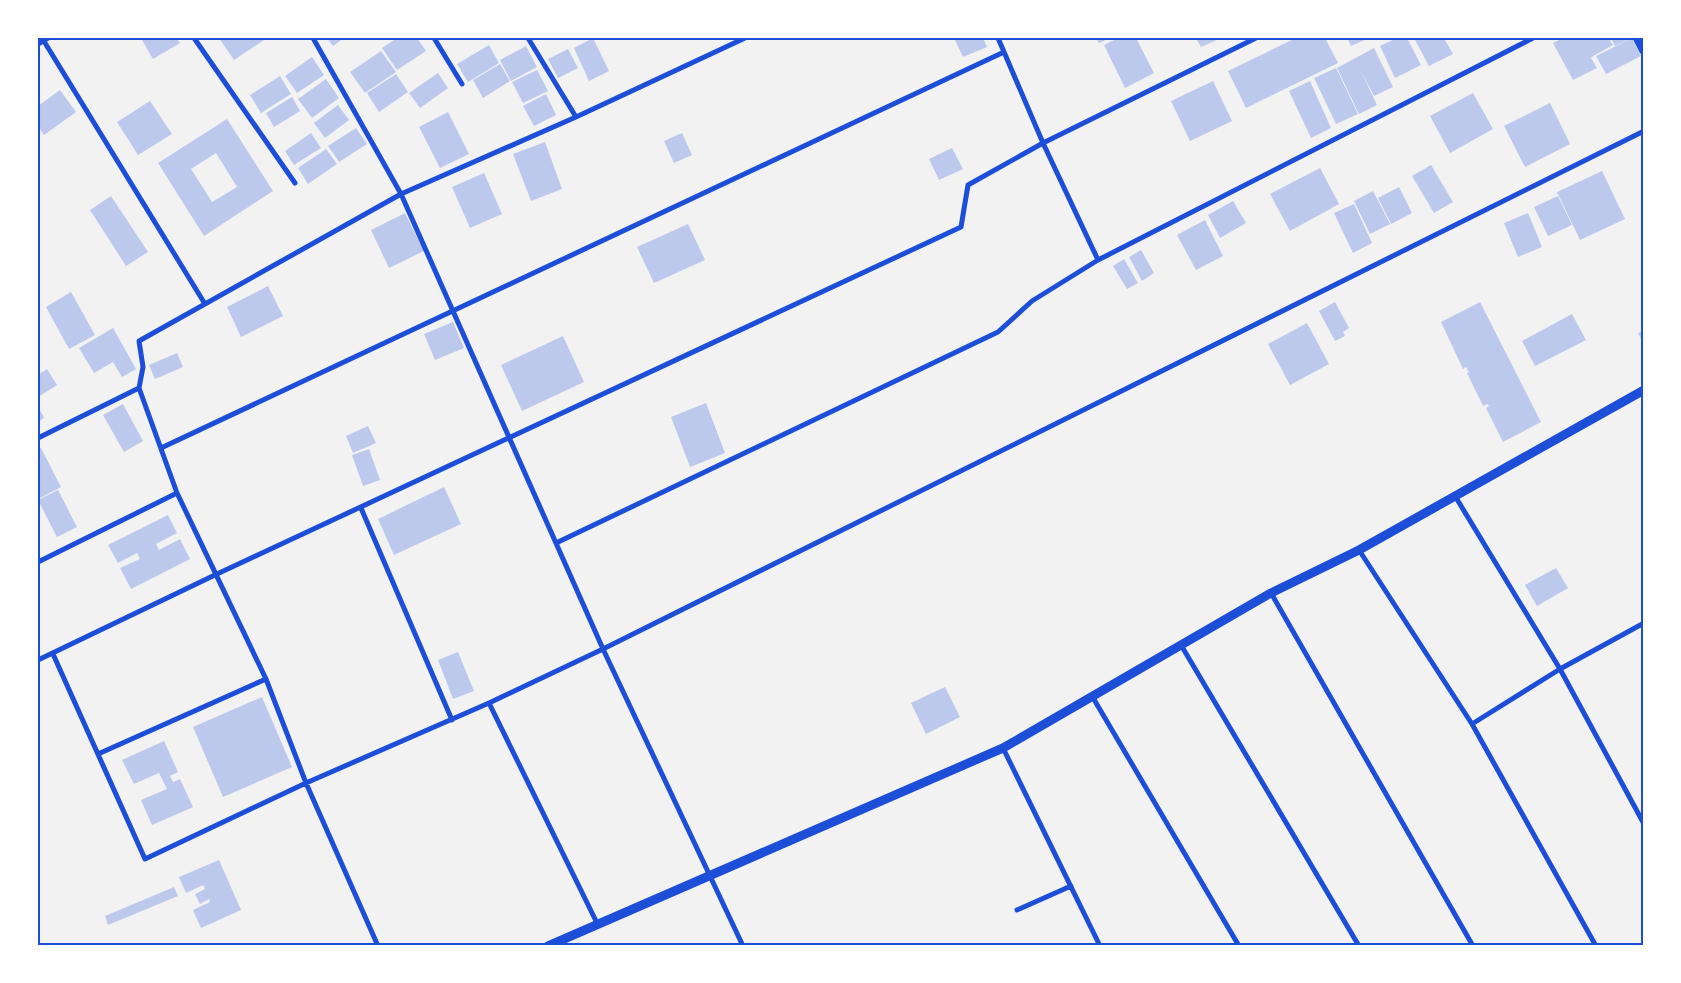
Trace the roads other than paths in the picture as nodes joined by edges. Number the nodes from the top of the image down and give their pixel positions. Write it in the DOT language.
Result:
graph roads {
  1 [pos="44,38"];
  2 [pos="194,38"];
  3 [pos="313,38"];
  4 [pos="434,38"];
  5 [pos="528,38"];
  6 [pos="745,38"];
  7 [pos="998,38"];
  8 [pos="1256,38"];
  9 [pos="1533,38"];
  10 [pos="1638,38"];
  11 [pos="38,44"];
  12 [pos="1644,50"];
  13 [pos="1004,52"];
  14 [pos="462,84"];
  15 [pos="576,117"];
  16 [pos="1644,131"];
  17 [pos="1043,142"];
  18 [pos="296,183"];
  19 [pos="401,194"];
  20 [pos="1098,260"];
  21 [pos="205,304"];
  22 [pos="453,312"];
  23 [pos="138,388"];
  24 [pos="1644,390"];
  25 [pos="38,438"];
  26 [pos="510,438"];
  27 [pos="161,448"];
  28 [pos="177,493"];
  29 [pos="1455,496"];
  30 [pos="361,508"];
  31 [pos="556,543"];
  32 [pos="1359,550"];
  33 [pos="38,562"];
  34 [pos="217,574"];
  35 [pos="1271,593"];
  36 [pos="1644,623"];
  37 [pos="1180,645"];
  38 [pos="603,649"];
  39 [pos="52,654"];
  40 [pos="38,660"];
  41 [pos="1560,669"];
  42 [pos="266,679"];
  43 [pos="1092,696"];
  44 [pos="489,703"];
  45 [pos="452,720"];
  46 [pos="1472,724"];
  47 [pos="1003,748"];
  48 [pos="98,754"];
  49 [pos="306,784"];
  50 [pos="1644,824"];
  51 [pos="710,876"];
  52 [pos="1071,886"];
  53 [pos="1017,910"];
  54 [pos="597,923"];
  55 [pos="378,946"];
  56 [pos="548,946"];
  57 [pos="743,946"];
  58 [pos="1100,946"];
  59 [pos="1238,946"];
  60 [pos="1359,946"];
  61 [pos="1473,946"];
  62 [pos="1596,946"];
  1 -- 11 [label="street"];
  1 -- 21 [label="street"];
  2 -- 18 [label="street"];
  3 -- 19 [label="street"];
  4 -- 14 [label="street"];
  5 -- 15 [label="street"];
  6 -- 15 [label="street"];
  7 -- 13 [label="street"];
  8 -- 17 [label="street"];
  9 -- 20 [label="street"];
  10 -- 12 [label="main road"];
  13 -- 17 [label="street"];
  13 -- 22 [label="street"];
  15 -- 19 [label="street"];
  16 -- 38 [label="street"];
  17 -- 20 [label="street"];
  17 -- 26 [label="street"];
  19 -- 21 [label="street"];
  19 -- 22 [label="street"];
  20 -- 31 [label="street"];
  21 -- 23 [label="street"];
  22 -- 26 [label="street"];
  22 -- 27 [label="street"];
  23 -- 25 [label="street"];
  23 -- 27 [label="street"];
  24 -- 29 [label="street"];
  26 -- 30 [label="street"];
  26 -- 31 [label="street"];
  27 -- 28 [label="street"];
  28 -- 33 [label="street"];
  28 -- 34 [label="street"];
  29 -- 32 [label="street"];
  29 -- 41 [label="street"];
  30 -- 34 [label="street"];
  30 -- 45 [label="street"];
  31 -- 38 [label="street"];
  32 -- 35 [label="street"];
  32 -- 46 [label="street"];
  34 -- 39 [label="street"];
  34 -- 42 [label="street"];
  35 -- 37 [label="street"];
  35 -- 61 [label="street"];
  36 -- 41 [label="street"];
  37 -- 43 [label="street"];
  37 -- 60 [label="street"];
  38 -- 44 [label="street"];
  38 -- 51 [label="street"];
  39 -- 40 [label="street"];
  39 -- 48 [label="street"];
  41 -- 46 [label="street"];
  41 -- 50 [label="street"];
  42 -- 48 [label="street"];
  42 -- 49 [label="street"];
  43 -- 47 [label="street"];
  43 -- 59 [label="street"];
  44 -- 45 [label="street"];
  44 -- 54 [label="street"];
  45 -- 49 [label="street"];
  46 -- 62 [label="street"];
  47 -- 51 [label="street"];
  47 -- 52 [label="street"];
  48 -- 49 [label="street"];
  49 -- 55 [label="street"];
  51 -- 54 [label="street"];
  51 -- 57 [label="street"];
  52 -- 53 [label="street"];
  52 -- 58 [label="street"];
  54 -- 56 [label="street"];
}
